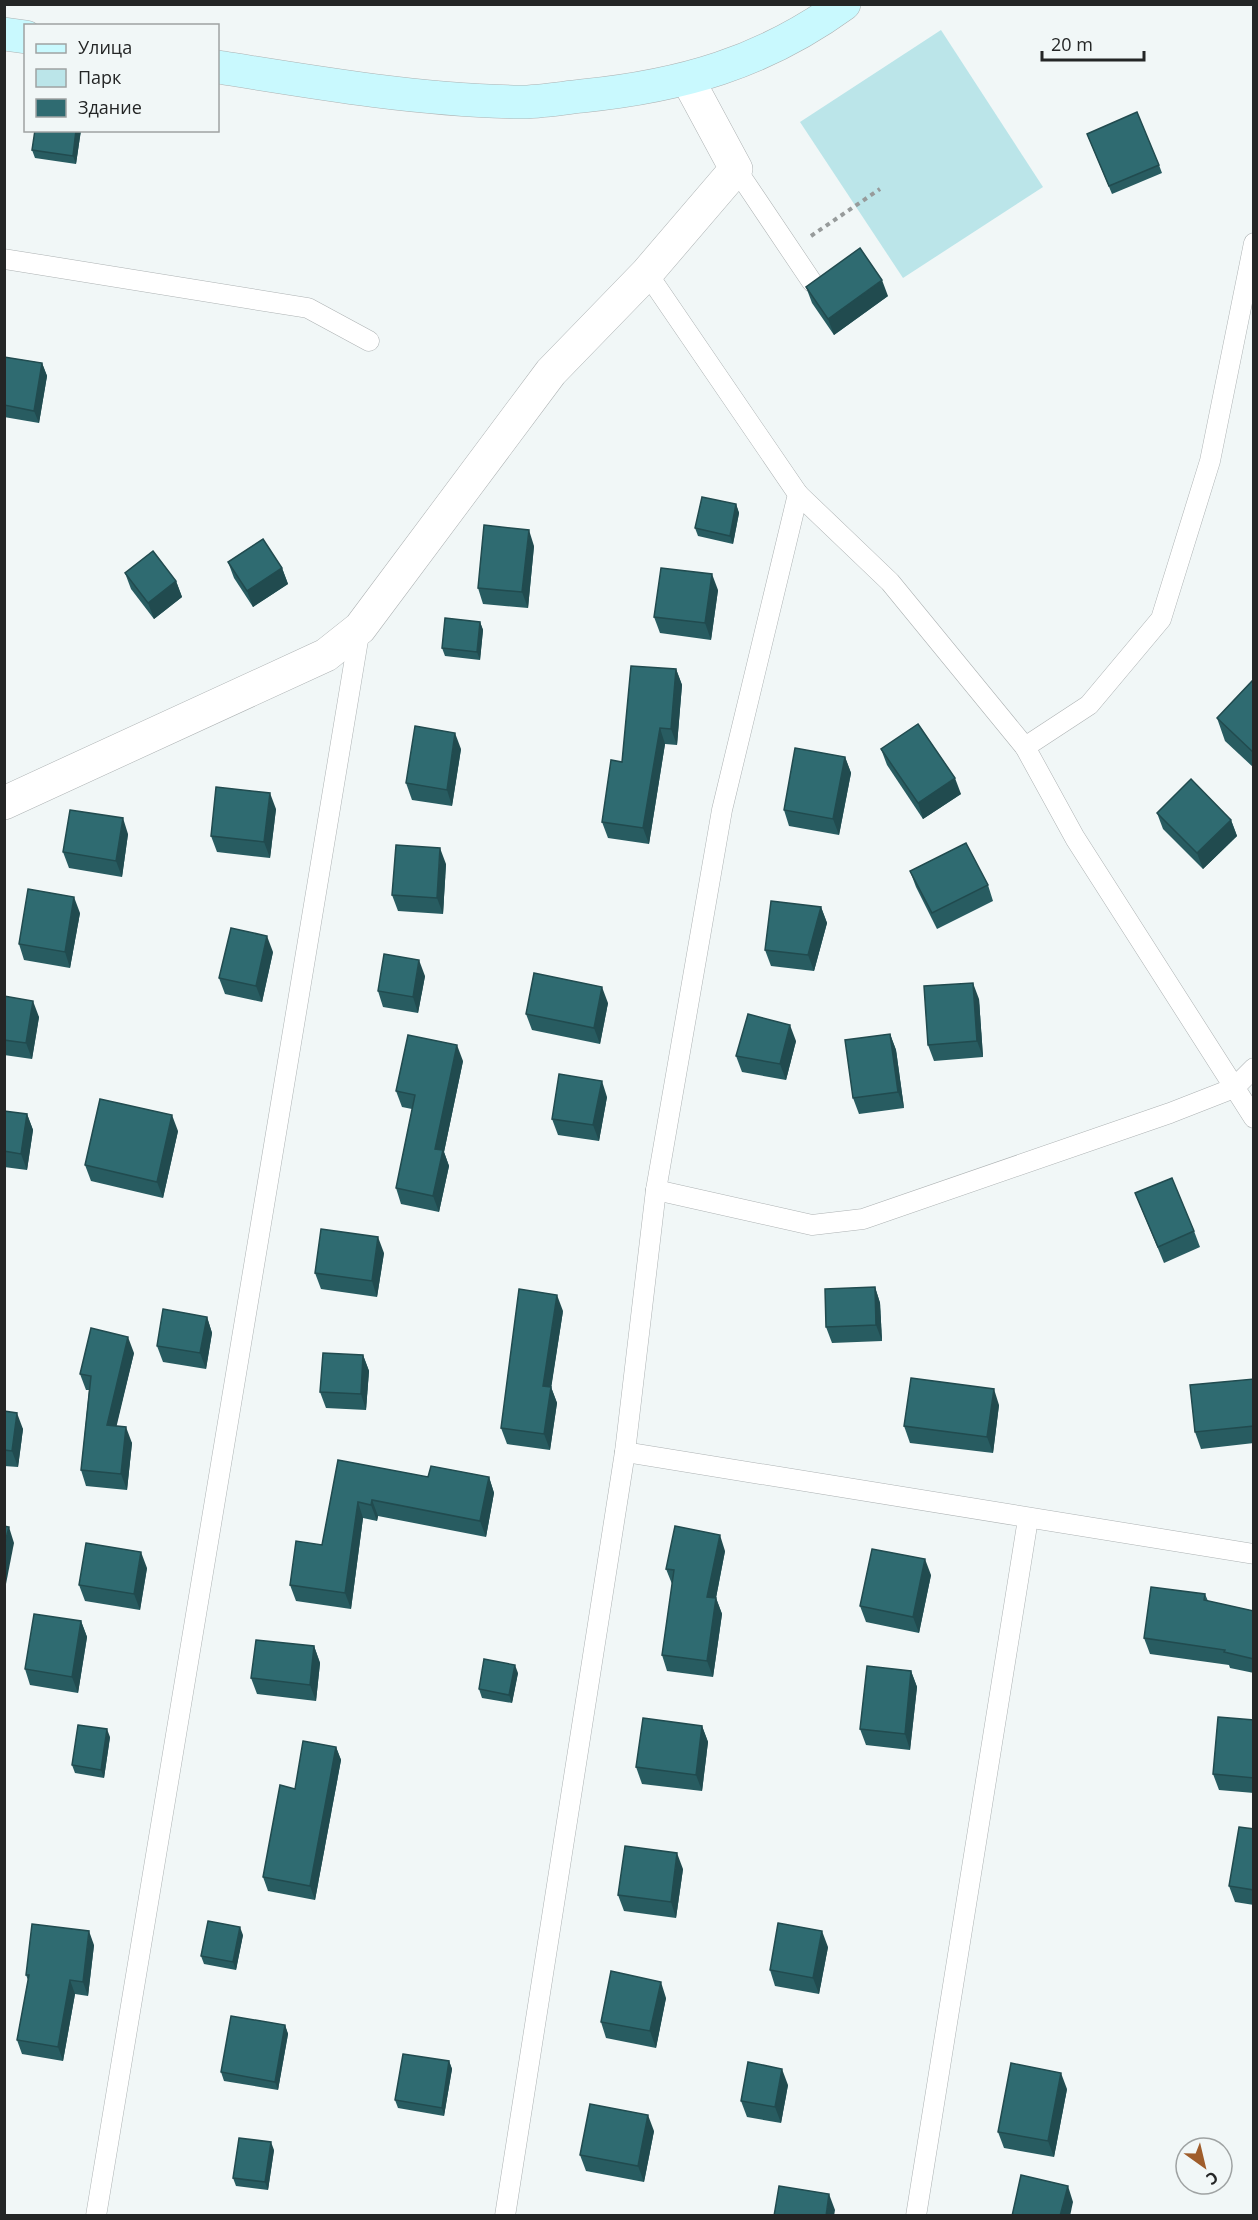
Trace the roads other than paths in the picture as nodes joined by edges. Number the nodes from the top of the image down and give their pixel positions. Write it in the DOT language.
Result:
graph roads {
  1 [pos="844,4"];
  2 [pos="4,34"];
  3 [pos="24,37"];
  4 [pos="219,67"];
  5 [pos="688,80"];
  6 [pos="736,169"];
  7 [pos="1254,243"];
  8 [pos="4,259"];
  9 [pos="647,273"];
  10 [pos="812,282"];
  11 [pos="369,341"];
  12 [pos="798,494"];
  13 [pos="360,628"];
  14 [pos="1025,747"];
  15 [pos="4,803"];
  16 [pos="1254,1068"];
  17 [pos="1234,1088"];
  18 [pos="1254,1118"];
  19 [pos="656,1190"];
  20 [pos="625,1452"];
  21 [pos="1028,1519"];
  22 [pos="1254,1554"];
  23 [pos="96,2216"];
  24 [pos="505,2216"];
  25 [pos="916,2216"];
  1 -- 5 [label="street"];
  2 -- 3 [label="street"];
  4 -- 5 [label="street"];
  5 -- 6 [label="street"];
  6 -- 9 [label="street"];
  6 -- 10 [label="lane"];
  7 -- 14 [label="lane"];
  8 -- 11 [label="lane"];
  9 -- 12 [label="lane"];
  9 -- 13 [label="street"];
  12 -- 14 [label="lane"];
  12 -- 19 [label="lane"];
  13 -- 15 [label="street"];
  13 -- 23 [label="lane"];
  14 -- 17 [label="lane"];
  16 -- 17 [label="lane"];
  17 -- 18 [label="lane"];
  17 -- 19 [label="lane"];
  19 -- 20 [label="lane"];
  20 -- 21 [label="lane"];
  20 -- 24 [label="lane"];
  21 -- 22 [label="lane"];
  21 -- 25 [label="lane"];
}
